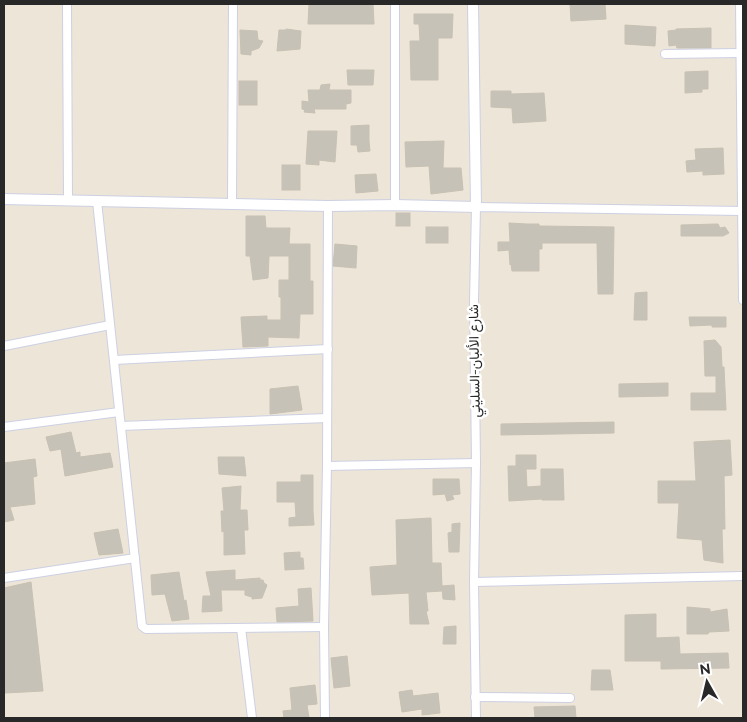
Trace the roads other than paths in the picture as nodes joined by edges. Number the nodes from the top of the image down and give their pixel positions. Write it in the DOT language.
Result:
graph roads {
  1 [pos="67,4"];
  2 [pos="233,4"];
  3 [pos="395,4"];
  4 [pos="473,4"];
  5 [pos="740,4"];
  6 [pos="740,53"];
  7 [pos="665,54"];
  8 [pos="4,199"];
  9 [pos="68,200"];
  10 [pos="97,201"];
  11 [pos="232,204"];
  12 [pos="328,206"];
  13 [pos="395,206"];
  14 [pos="476,207"];
  15 [pos="742,211"];
  16 [pos="743,300"];
  17 [pos="110,325"];
  18 [pos="4,346"];
  19 [pos="328,349"];
  20 [pos="114,360"];
  21 [pos="119,412"];
  22 [pos="326,418"];
  23 [pos="121,426"];
  24 [pos="4,427"];
  25 [pos="476,463"];
  26 [pos="327,466"];
  27 [pos="135,558"];
  28 [pos="743,576"];
  29 [pos="4,578"];
  30 [pos="474,582"];
  31 [pos="324,627"];
  32 [pos="241,628"];
  33 [pos="475,697"];
  34 [pos="570,698"];
  35 [pos="252,718"];
  36 [pos="325,718"];
  37 [pos="476,718"];
  1 -- 9 [label="street"];
  2 -- 11 [label="street"];
  3 -- 13 [label="street"];
  4 -- 14 [label="street, شارع الألبان-السليني"];
  5 -- 6 [label="street"];
  6 -- 7 [label="street"];
  6 -- 15 [label="street"];
  8 -- 9 [label="street"];
  9 -- 10 [label="street"];
  10 -- 11 [label="street"];
  10 -- 17 [label="street"];
  11 -- 12 [label="street"];
  12 -- 13 [label="street"];
  12 -- 19 [label="street"];
  13 -- 14 [label="street"];
  14 -- 15 [label="street"];
  14 -- 25 [label="street, شارع الألبان-السليني"];
  15 -- 16 [label="street"];
  17 -- 18 [label="street"];
  17 -- 20 [label="street"];
  19 -- 20 [label="street"];
  19 -- 22 [label="street"];
  20 -- 21 [label="street"];
  21 -- 23 [label="street"];
  21 -- 24 [label="street"];
  22 -- 23 [label="street"];
  22 -- 26 [label="street"];
  23 -- 27 [label="street"];
  25 -- 26 [label="street"];
  25 -- 30 [label="street, شارع الألبان-السليني"];
  26 -- 31 [label="street"];
  27 -- 29 [label="street"];
  27 -- 32 [label="street"];
  28 -- 30 [label="street"];
  30 -- 33 [label="street, شارع الألبان-السليني"];
  31 -- 32 [label="street"];
  31 -- 36 [label="street"];
  32 -- 35 [label="street"];
  33 -- 34 [label="street"];
  33 -- 37 [label="street, شارع الألبان-السليني"];
}
